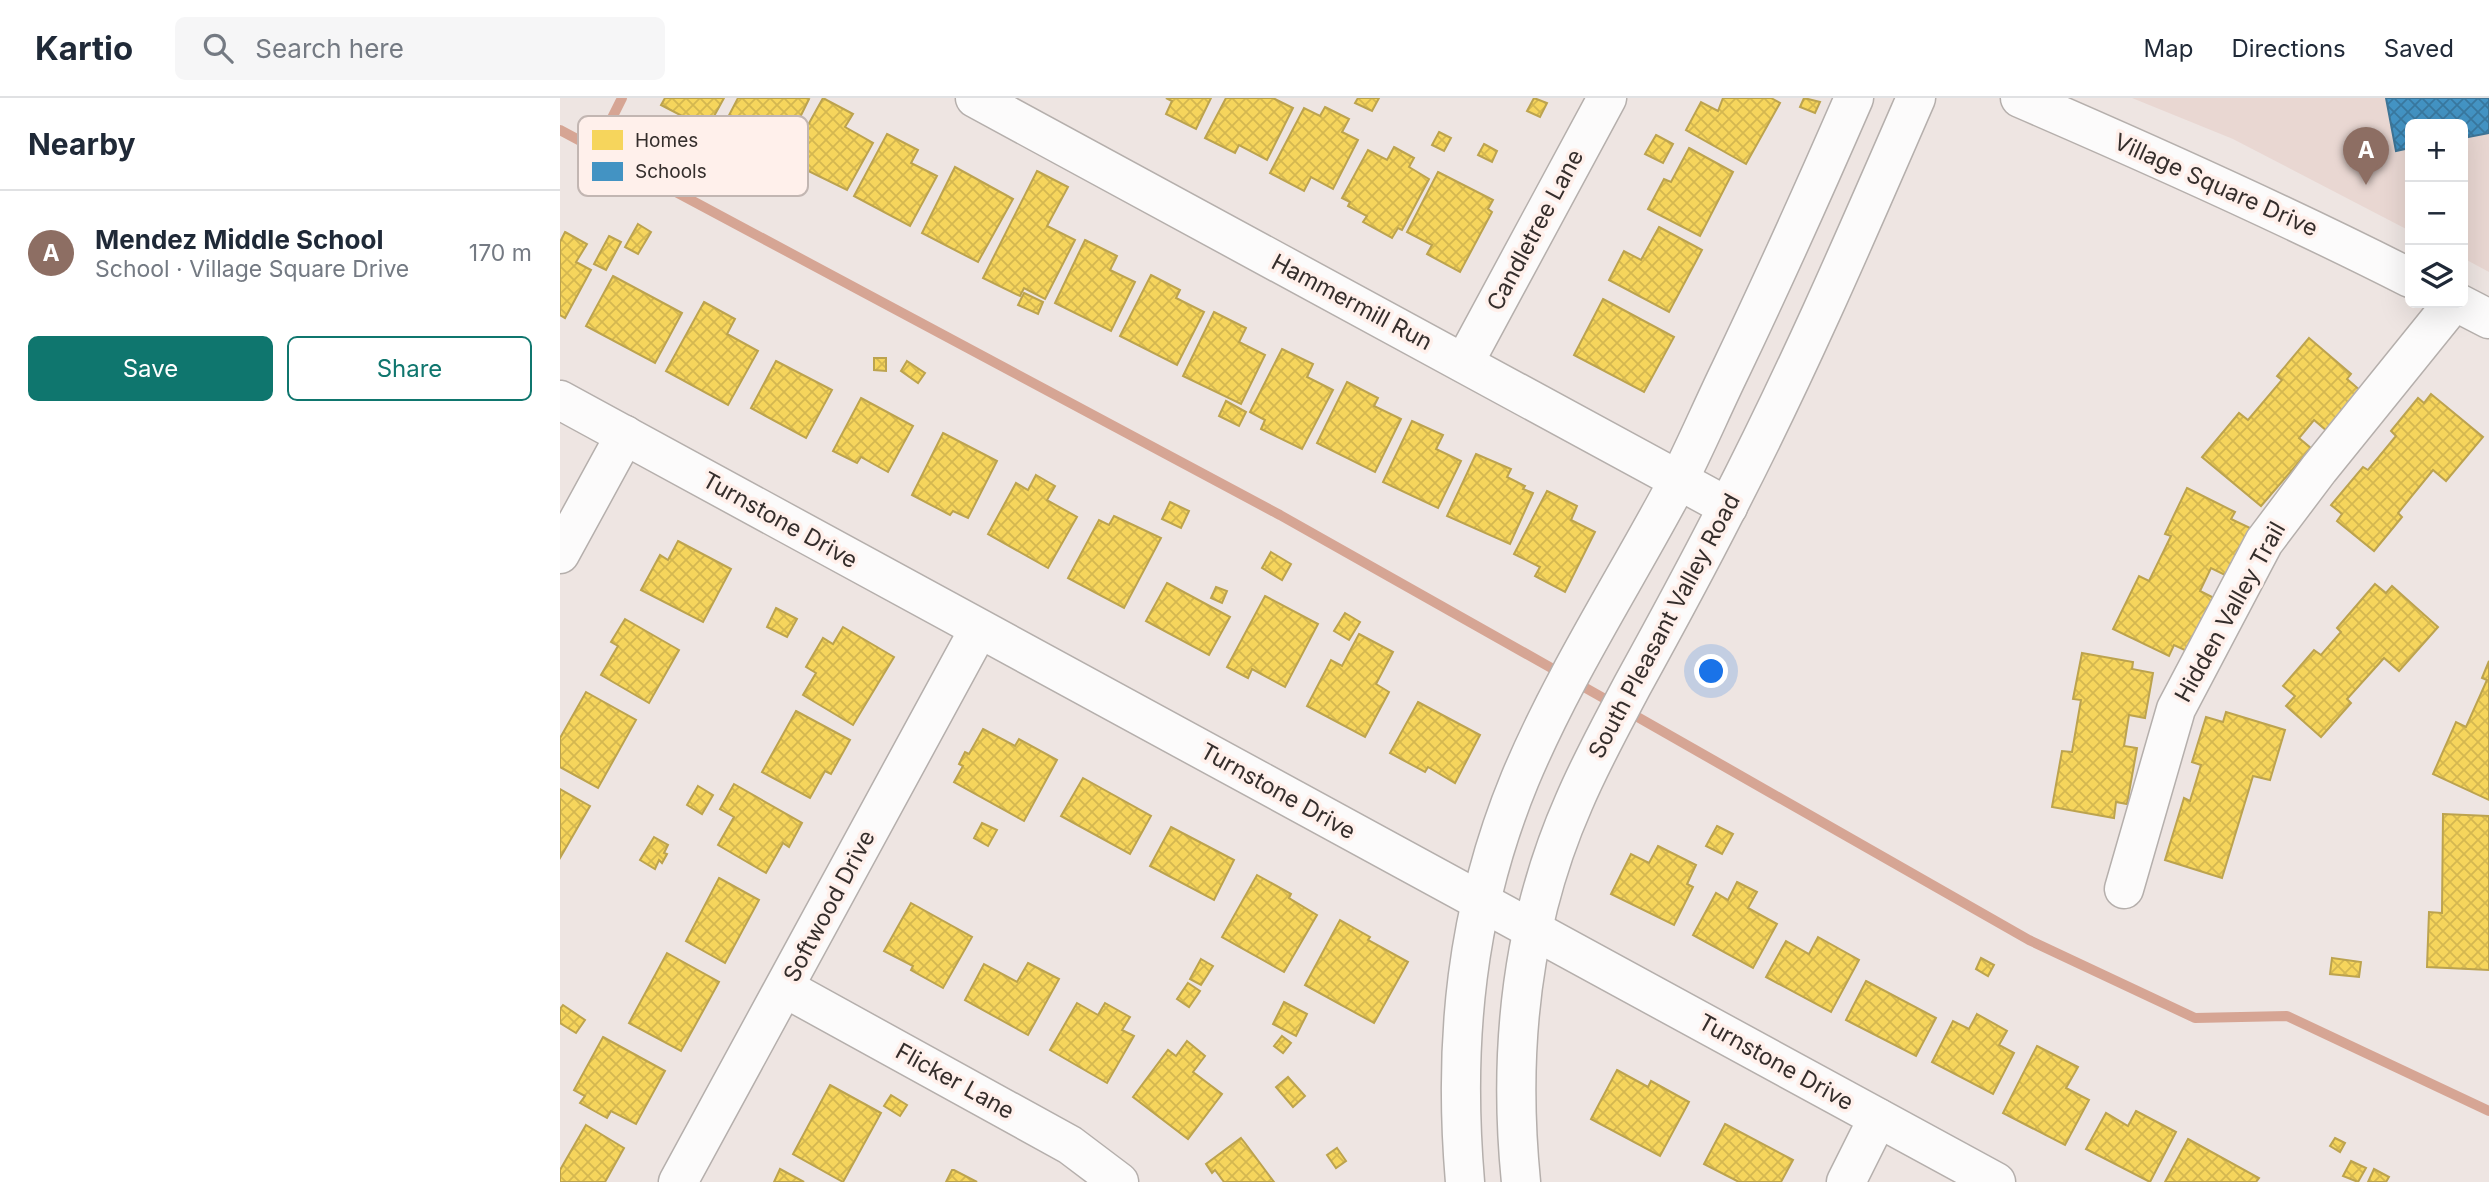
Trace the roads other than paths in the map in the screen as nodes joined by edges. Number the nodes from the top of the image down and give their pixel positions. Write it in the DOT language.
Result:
graph roads {
  1 [pos="975,98"];
  2 [pos="1607,98"];
  3 [pos="1854,98"];
  4 [pos="1916,98"];
  5 [pos="2020,98"];
  6 [pos="2405,275"];
  7 [pos="2449,308"];
  8 [pos="2468,308"];
  9 [pos="2489,319"];
  10 [pos="1464,363"];
  11 [pos="560,400"];
  12 [pos="625,435"];
  13 [pos="1678,480"];
  14 [pos="1728,507"];
  15 [pos="560,554"];
  16 [pos="979,629"];
  17 [pos="2124,889"];
  18 [pos="1480,901"];
  19 [pos="1532,929"];
  20 [pos="785,988"];
  21 [pos="1878,1118"];
  22 [pos="678,1182"];
  23 [pos="1119,1182"];
  24 [pos="1465,1182"];
  25 [pos="1521,1182"];
  26 [pos="1846,1182"];
  27 [pos="1996,1182"];
  1 -- 10 [label="street, Hammermill Run"];
  2 -- 10 [label="street, Candletree Lane"];
  3 -- 13 [label="street"];
  4 -- 14 [label="street, South Pleasant Valley Road"];
  5 -- 6 [label="street, Village Square Drive"];
  7 -- 17 [label="street, Hidden Valley Trail"];
  8 -- 9 [label="street"];
  10 -- 13 [label="street, Hammermill Run"];
  11 -- 12 [label="street, Turnstone Drive"];
  12 -- 15 [label="street"];
  12 -- 16 [label="street, Turnstone Drive"];
  13 -- 14 [label="street, Hammermill Run"];
  13 -- 18 [label="street"];
  14 -- 19 [label="street, South Pleasant Valley Road"];
  16 -- 18 [label="street, Turnstone Drive"];
  16 -- 20 [label="street, Softwood Drive"];
  18 -- 19 [label="street, Turnstone Drive"];
  18 -- 24 [label="street"];
  19 -- 21 [label="street, Turnstone Drive"];
  19 -- 25 [label="street, South Pleasant Valley Road"];
  20 -- 22 [label="street, Softwood Drive"];
  20 -- 23 [label="street, Flicker Lane"];
  21 -- 26 [label="street"];
  21 -- 27 [label="street, Turnstone Drive"];
}
